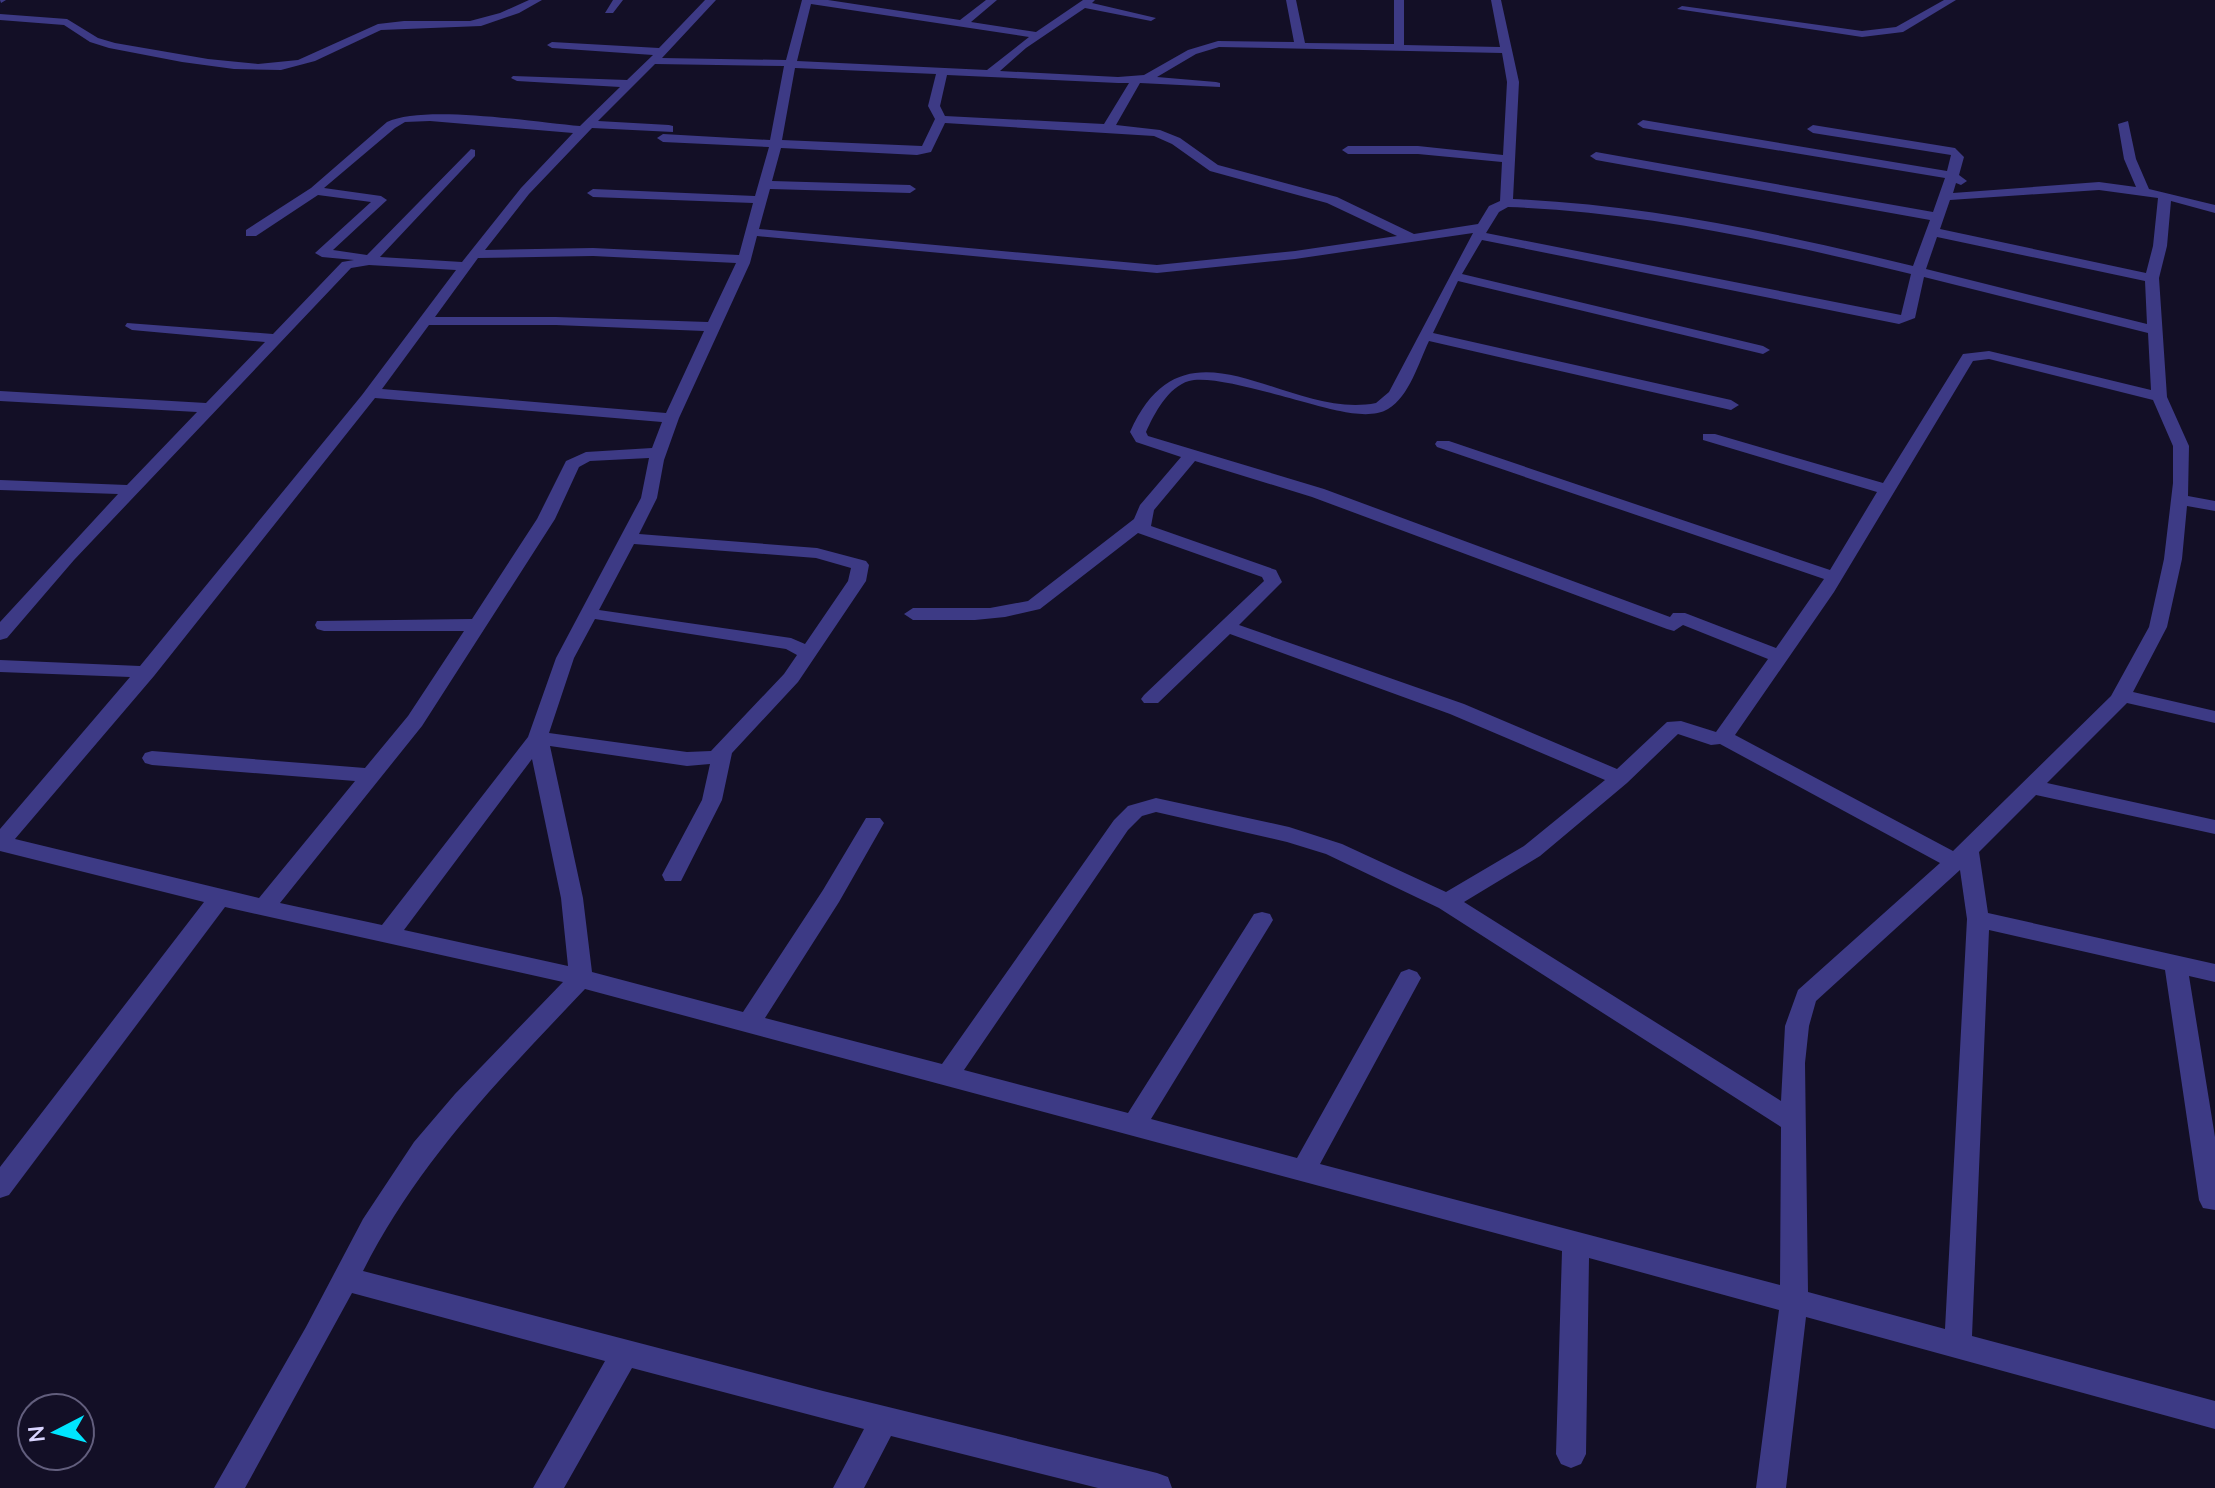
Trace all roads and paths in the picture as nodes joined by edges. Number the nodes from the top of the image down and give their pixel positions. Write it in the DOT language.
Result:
graph roads {
  1 [pos="537,0"];
  2 [pos="618,0"];
  3 [pos="711,0"];
  4 [pos="807,0"];
  5 [pos="992,0"];
  6 [pos="1291,0"];
  7 [pos="1399,0"];
  8 [pos="1496,0"];
  9 [pos="1951,0"];
  10 [pos="1087,2"];
  11 [pos="1682,9"];
  12 [pos="609,11"];
  13 [pos="0,17"];
  14 [pos="1151,18"];
  15 [pos="962,24"];
  16 [pos="1038,35"];
  17 [pos="1300,44"];
  18 [pos="552,45"];
  19 [pos="1399,46"];
  20 [pos="1507,50"];
  21 [pos="658,56"];
  22 [pos="790,63"];
  23 [pos="942,71"];
  24 [pos="991,73"];
  25 [pos="517,78"];
  26 [pos="1137,79"];
  27 [pos="630,84"];
  28 [pos="1216,85"];
  29 [pos="941,119"];
  30 [pos="1643,124"];
  31 [pos="2124,124"];
  32 [pos="587,127"];
  33 [pos="1108,128"];
  34 [pos="1813,129"];
  35 [pos="776,145"];
  36 [pos="1348,150"];
  37 [pos="471,153"];
  38 [pos="1596,156"];
  39 [pos="1509,159"];
  40 [pos="1950,175"];
  41 [pos="910,189"];
  42 [pos="317,190"];
  43 [pos="593,193"];
  44 [pos="764,193"];
  45 [pos="1987,194"];
  46 [pos="2154,194"];
  47 [pos="1945,197"];
  48 [pos="1506,203"];
  49 [pos="2215,209"];
  50 [pos="1938,217"];
  51 [pos="753,232"];
  52 [pos="1479,232"];
  53 [pos="1933,232"];
  54 [pos="251,233"];
  55 [pos="1412,238"];
  56 [pos="371,259"];
  57 [pos="744,259"];
  58 [pos="468,260"];
  59 [pos="1918,271"];
  60 [pos="1454,276"];
  61 [pos="2152,278"];
  62 [pos="423,321"];
  63 [pos="132,326"];
  64 [pos="714,327"];
  65 [pos="2155,330"];
  66 [pos="1426,336"];
  67 [pos="277,339"];
  68 [pos="1763,350"];
  69 [pos="371,393"];
  70 [pos="0,396"];
  71 [pos="2159,397"];
  72 [pos="1731,405"];
  73 [pos="211,408"];
  74 [pos="671,418"];
  75 [pos="1709,437"];
  76 [pos="1443,444"];
  77 [pos="659,453"];
  78 [pos="1192,454"];
  79 [pos="0,485"];
  80 [pos="132,490"];
  81 [pos="1887,490"];
  82 [pos="2179,500"];
  83 [pos="2215,506"];
  84 [pos="1141,522"];
  85 [pos="628,538"];
  86 [pos="1834,577"];
  87 [pos="913,614"];
  88 [pos="601,615"];
  89 [pos="324,625"];
  90 [pos="478,625"];
  91 [pos="1228,627"];
  92 [pos="0,634"];
  93 [pos="808,653"];
  94 [pos="1779,656"];
  95 [pos="0,666"];
  96 [pos="147,672"];
  97 [pos="2121,695"];
  98 [pos="1151,699"];
  99 [pos="2215,717"];
  100 [pos="1723,737"];
  101 [pos="538,738"];
  102 [pos="723,754"];
  103 [pos="152,758"];
  104 [pos="373,776"];
  105 [pos="1620,778"];
  106 [pos="2031,787"];
  107 [pos="873,823"];
  108 [pos="2215,827"];
  109 [pos="0,843"];
  110 [pos="1962,856"];
  111 [pos="673,875"];
  112 [pos="220,898"];
  113 [pos="1447,902"];
  114 [pos="264,907"];
  115 [pos="1978,919"];
  116 [pos="1262,920"];
  117 [pos="387,935"];
  118 [pos="2176,964"];
  119 [pos="2215,973"];
  120 [pos="581,978"];
  121 [pos="1409,978"];
  122 [pos="749,1023"];
  123 [pos="947,1076"];
  124 [pos="1792,1121"];
  125 [pos="1134,1125"];
  126 [pos="1304,1170"];
  127 [pos="0,1187"];
  128 [pos="2212,1200"];
  129 [pos="1576,1243"];
  130 [pos="345,1279"];
  131 [pos="1794,1301"];
  132 [pos="1958,1346"];
  133 [pos="625,1353"];
  134 [pos="2215,1415"];
  135 [pos="884,1420"];
  136 [pos="1571,1454"];
  137 [pos="229,1488"];
  138 [pos="548,1488"];
  139 [pos="848,1488"];
  140 [pos="1157,1488"];
  141 [pos="1771,1488"];
  1 -- 13 [label="street"];
  2 -- 12 [label="street"];
  3 -- 21 [label="street"];
  4 -- 15 [label="street"];
  4 -- 22 [label="street"];
  5 -- 15 [label="street"];
  6 -- 17 [label="street"];
  7 -- 19 [label="street"];
  8 -- 20 [label="street"];
  9 -- 11 [label="street"];
  10 -- 14 [label="street"];
  10 -- 16 [label="street"];
  15 -- 16 [label="street"];
  16 -- 24 [label="street"];
  17 -- 19 [label="street"];
  17 -- 26 [label="street"];
  18 -- 21 [label="street"];
  19 -- 20 [label="street"];
  20 -- 39 [label="street"];
  21 -- 22 [label="street"];
  21 -- 27 [label="street"];
  22 -- 23 [label="street"];
  22 -- 35 [label="street"];
  23 -- 24 [label="street"];
  23 -- 29 [label="street"];
  24 -- 26 [label="street"];
  25 -- 27 [label="street"];
  26 -- 28 [label="street"];
  26 -- 33 [label="street"];
  27 -- 32 [label="street"];
  29 -- 33 [label="street"];
  29 -- 35 [label="street"];
  30 -- 40 [label="street"];
  31 -- 46 [label="street"];
  32 -- 35 [label="street"];
  32 -- 42 [label="street"];
  32 -- 58 [label="street"];
  33 -- 55 [label="street"];
  34 -- 40 [label="street"];
  35 -- 44 [label="street"];
  36 -- 39 [label="street"];
  37 -- 56 [label="street"];
  38 -- 50 [label="street"];
  39 -- 48 [label="street"];
  40 -- 45 [label="street"];
  40 -- 47 [label="street"];
  41 -- 44 [label="street"];
  42 -- 54 [label="street"];
  42 -- 56 [label="street"];
  43 -- 44 [label="street"];
  44 -- 51 [label="street"];
  45 -- 46 [label="street"];
  45 -- 47 [label="street"];
  46 -- 49 [label="street"];
  46 -- 61 [label="street"];
  47 -- 50 [label="street"];
  48 -- 52 [label="street"];
  48 -- 59 [label="street"];
  50 -- 53 [label="street"];
  51 -- 55 [label="street"];
  51 -- 57 [label="street"];
  52 -- 55 [label="street"];
  52 -- 59 [label="street"];
  52 -- 60 [label="street"];
  53 -- 59 [label="street"];
  53 -- 61 [label="street"];
  56 -- 58 [label="street"];
  56 -- 67 [label="street"];
  57 -- 58 [label="street"];
  57 -- 64 [label="street"];
  58 -- 62 [label="street"];
  59 -- 65 [label="street"];
  60 -- 66 [label="street"];
  60 -- 68 [label="street"];
  61 -- 65 [label="street"];
  62 -- 64 [label="street"];
  62 -- 69 [label="street"];
  63 -- 67 [label="street"];
  64 -- 74 [label="street"];
  65 -- 71 [label="street"];
  66 -- 72 [label="street"];
  66 -- 78 [label="street"];
  67 -- 73 [label="street"];
  69 -- 74 [label="street"];
  69 -- 96 [label="street"];
  70 -- 73 [label="street"];
  71 -- 81 [label="street"];
  71 -- 82 [label="street"];
  73 -- 80 [label="street"];
  74 -- 77 [label="street"];
  75 -- 81 [label="street"];
  76 -- 86 [label="street"];
  77 -- 85 [label="street"];
  77 -- 90 [label="street"];
  78 -- 84 [label="street"];
  78 -- 94 [label="street"];
  79 -- 80 [label="street"];
  80 -- 92 [label="street"];
  81 -- 86 [label="street"];
  82 -- 83 [label="street"];
  82 -- 97 [label="street"];
  84 -- 87 [label="street"];
  84 -- 91 [label="street"];
  85 -- 93 [label="street"];
  85 -- 101 [label="street"];
  86 -- 94 [label="street"];
  88 -- 93 [label="street"];
  89 -- 90 [label="street"];
  90 -- 104 [label="street"];
  91 -- 98 [label="street"];
  91 -- 105 [label="street"];
  93 -- 102 [label="street"];
  94 -- 100 [label="street"];
  95 -- 96 [label="street"];
  96 -- 109 [label="street"];
  97 -- 99 [label="street"];
  97 -- 106 [label="street"];
  100 -- 105 [label="street"];
  100 -- 110 [label="street"];
  101 -- 102 [label="street"];
  101 -- 117 [label="street"];
  101 -- 120 [label="street"];
  102 -- 111 [label="street"];
  103 -- 104 [label="street"];
  104 -- 114 [label="street"];
  105 -- 113 [label="street"];
  106 -- 108 [label="street"];
  106 -- 110 [label="street"];
  107 -- 122 [label="street"];
  109 -- 112 [label="street"];
  110 -- 115 [label="street"];
  110 -- 124 [label="street"];
  112 -- 114 [label="street"];
  112 -- 127 [label="street"];
  113 -- 123 [label="street"];
  113 -- 124 [label="street"];
  114 -- 117 [label="street"];
  115 -- 118 [label="street"];
  115 -- 132 [label="street"];
  116 -- 125 [label="street"];
  117 -- 120 [label="street"];
  118 -- 119 [label="street"];
  118 -- 128 [label="street"];
  120 -- 122 [label="street"];
  120 -- 130 [label="street"];
  121 -- 126 [label="street"];
  122 -- 123 [label="street"];
  123 -- 125 [label="street"];
  124 -- 131 [label="street"];
  125 -- 126 [label="street"];
  126 -- 129 [label="street"];
  129 -- 131 [label="street"];
  129 -- 136 [label="street"];
  130 -- 133 [label="street"];
  130 -- 137 [label="street"];
  131 -- 132 [label="street"];
  131 -- 141 [label="street"];
  132 -- 134 [label="street"];
  133 -- 135 [label="street"];
  133 -- 138 [label="street"];
  135 -- 139 [label="street"];
  135 -- 140 [label="street"];
}
